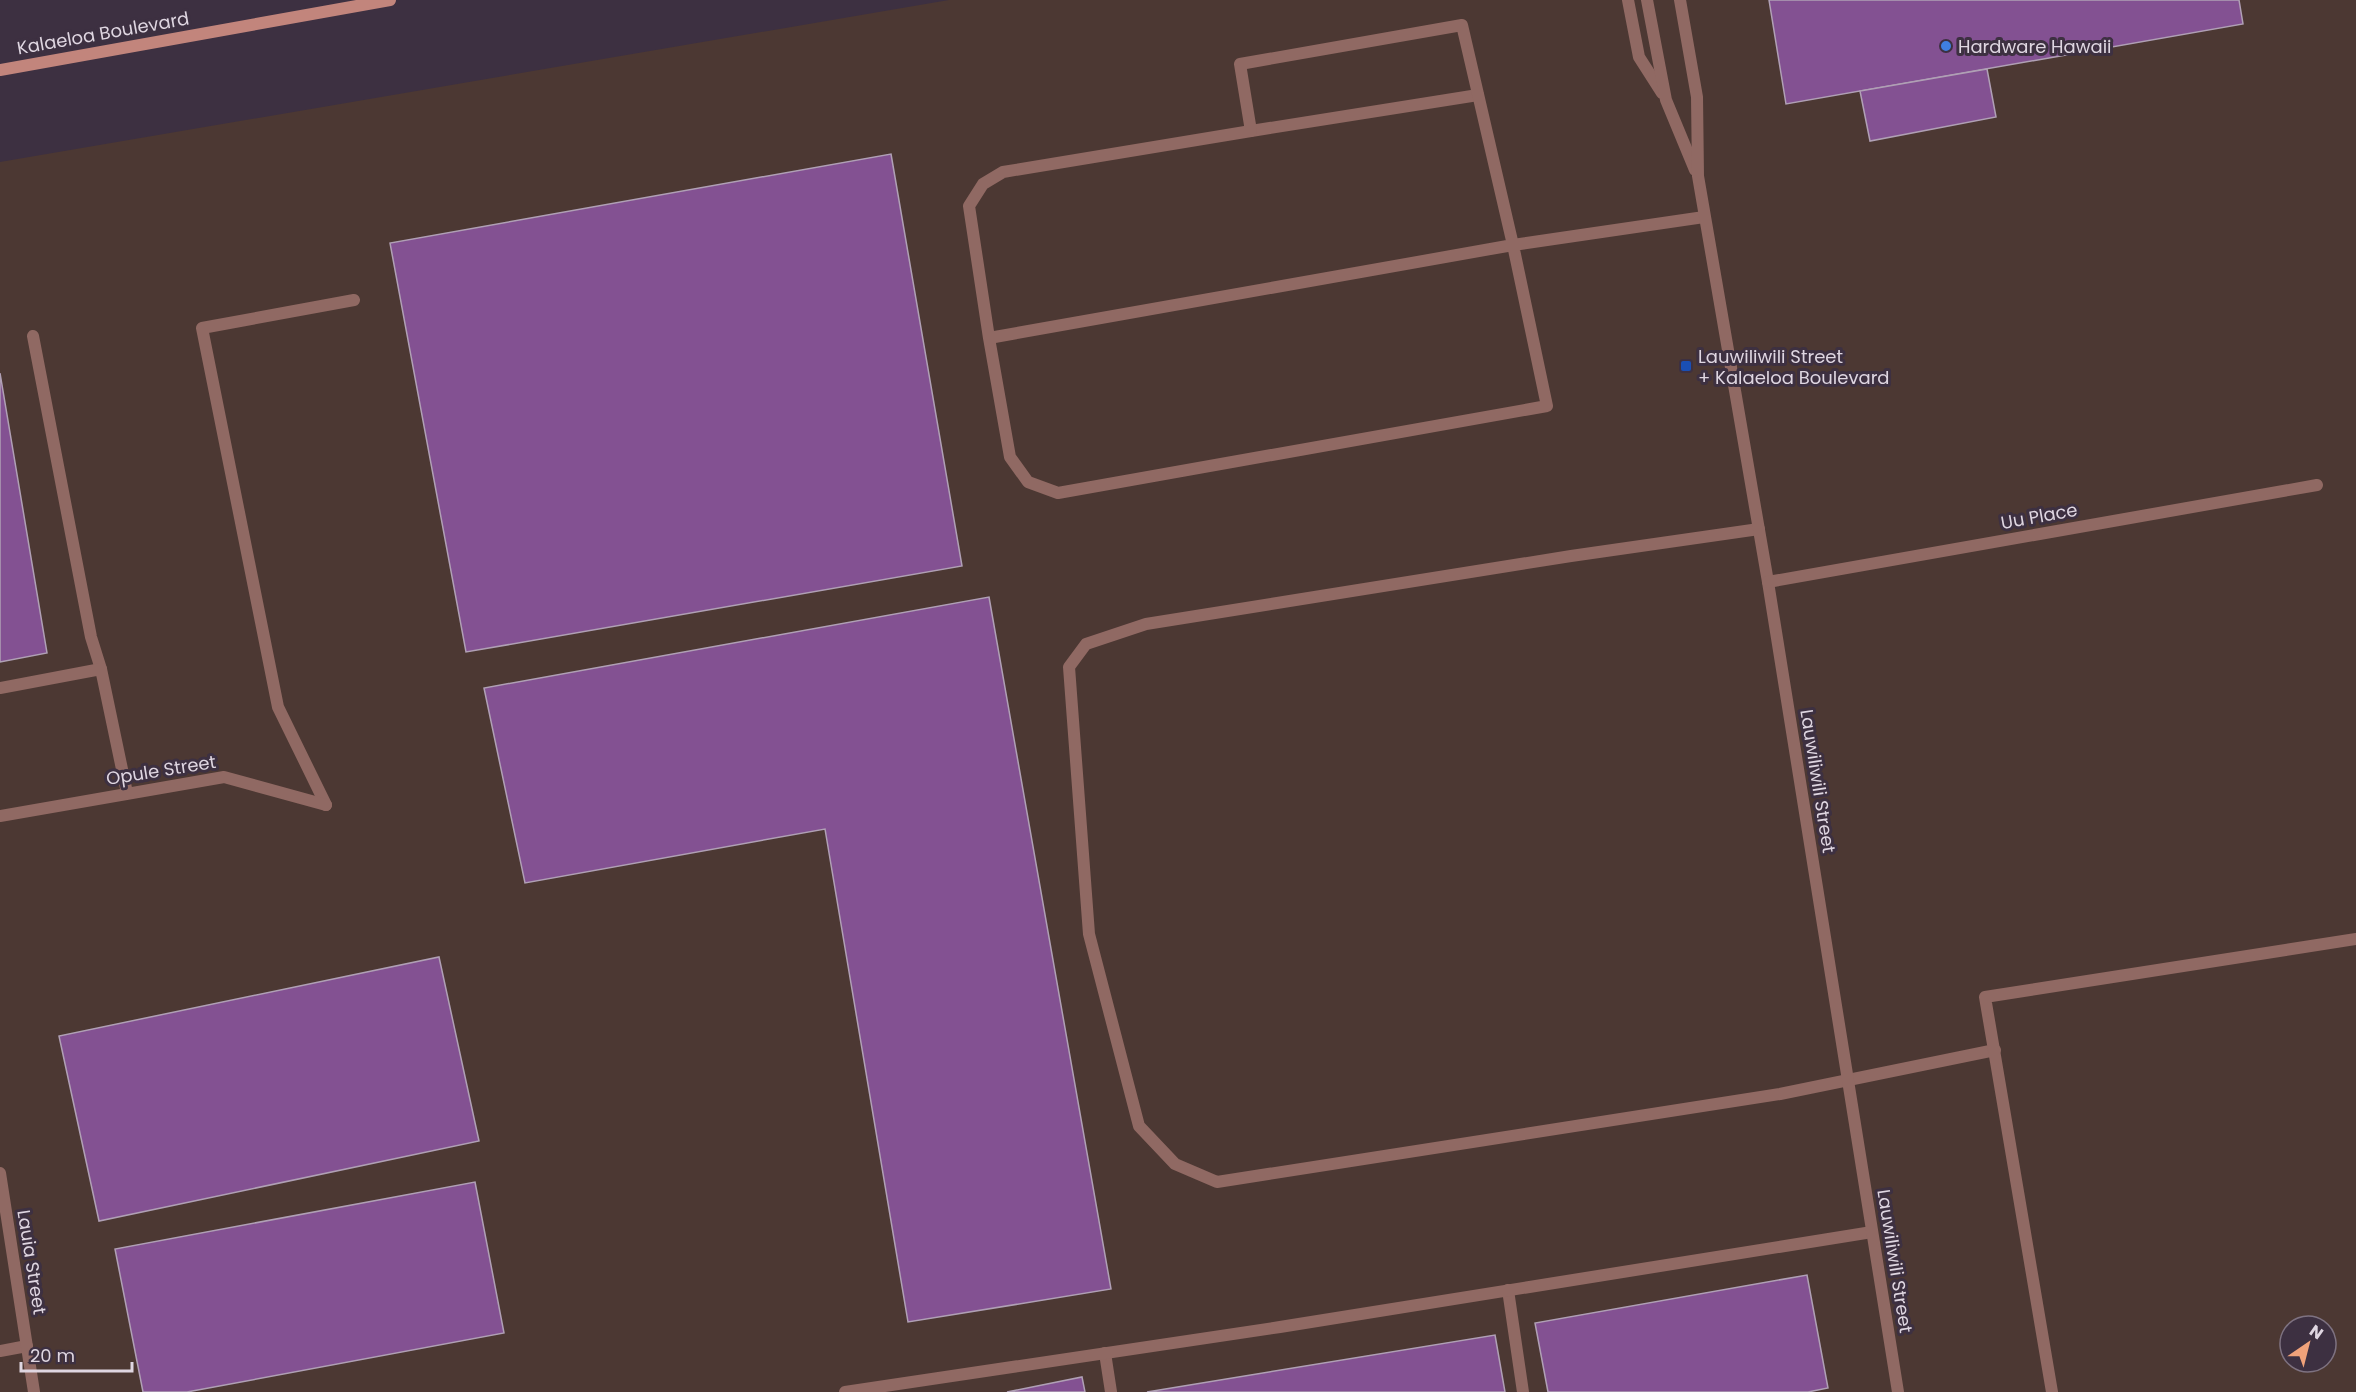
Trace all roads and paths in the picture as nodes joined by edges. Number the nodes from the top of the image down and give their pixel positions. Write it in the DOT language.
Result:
graph roads {
  1 [pos="390,0"];
  2 [pos="1628,0"];
  3 [pos="1647,0"];
  4 [pos="1680,0"];
  5 [pos="0,70"];
  6 [pos="1478,95"];
  7 [pos="1666,100"];
  8 [pos="1251,131"];
  9 [pos="1698,176"];
  10 [pos="1704,217"];
  11 [pos="1513,245"];
  12 [pos="354,300"];
  13 [pos="33,336"];
  14 [pos="989,338"];
  15 [pos="2317,485"];
  16 [pos="1759,529"];
  17 [pos="1768,582"];
  18 [pos="101,669"];
  19 [pos="0,688"];
  20 [pos="127,793"];
  21 [pos="0,816"];
  22 [pos="2356,939"];
  23 [pos="1995,1050"];
  24 [pos="1848,1079"];
  25 [pos="0,1173"];
  26 [pos="1872,1232"];
  27 [pos="1508,1290"];
  28 [pos="27,1346"];
  29 [pos="0,1351"];
  30 [pos="1105,1353"];
  31 [pos="34,1392"];
  32 [pos="845,1392"];
  33 [pos="1111,1392"];
  34 [pos="1523,1392"];
  35 [pos="1898,1392"];
  36 [pos="2052,1392"];
  1 -- 5 [label="main road, Kalaeloa Boulevard"];
  2 -- 7 [label="street"];
  3 -- 7 [label="street, Lauwiliwili Street"];
  4 -- 9 [label="street, Lauwiliwili Street"];
  6 -- 8 [label="street"];
  6 -- 8 [label="street"];
  6 -- 11 [label="street"];
  7 -- 9 [label="street, Lauwiliwili Street"];
  8 -- 14 [label="street"];
  9 -- 10 [label="street, Lauwiliwili Street"];
  10 -- 11 [label="street"];
  10 -- 16 [label="street, Lauwiliwili Street"];
  11 -- 14 [label="street"];
  11 -- 14 [label="street"];
  12 -- 20 [label="street, Opule Street"];
  13 -- 18 [label="street"];
  15 -- 17 [label="street, Uu Place"];
  16 -- 17 [label="street, Lauwiliwili Street"];
  16 -- 24 [label="street"];
  17 -- 24 [label="street, Lauwiliwili Street"];
  18 -- 19 [label="street"];
  18 -- 20 [label="street"];
  20 -- 21 [label="street, Opule Street"];
  22 -- 23 [label="street"];
  23 -- 24 [label="street"];
  23 -- 36 [label="street"];
  24 -- 26 [label="street, Lauwiliwili Street"];
  25 -- 28 [label="street, Lauia Street"];
  26 -- 27 [label="street"];
  26 -- 35 [label="street, Lauwiliwili Street"];
  27 -- 30 [label="street"];
  27 -- 34 [label="street"];
  28 -- 29 [label="street"];
  28 -- 31 [label="street, Lauia Street"];
  30 -- 32 [label="street"];
  30 -- 33 [label="street"];
}
